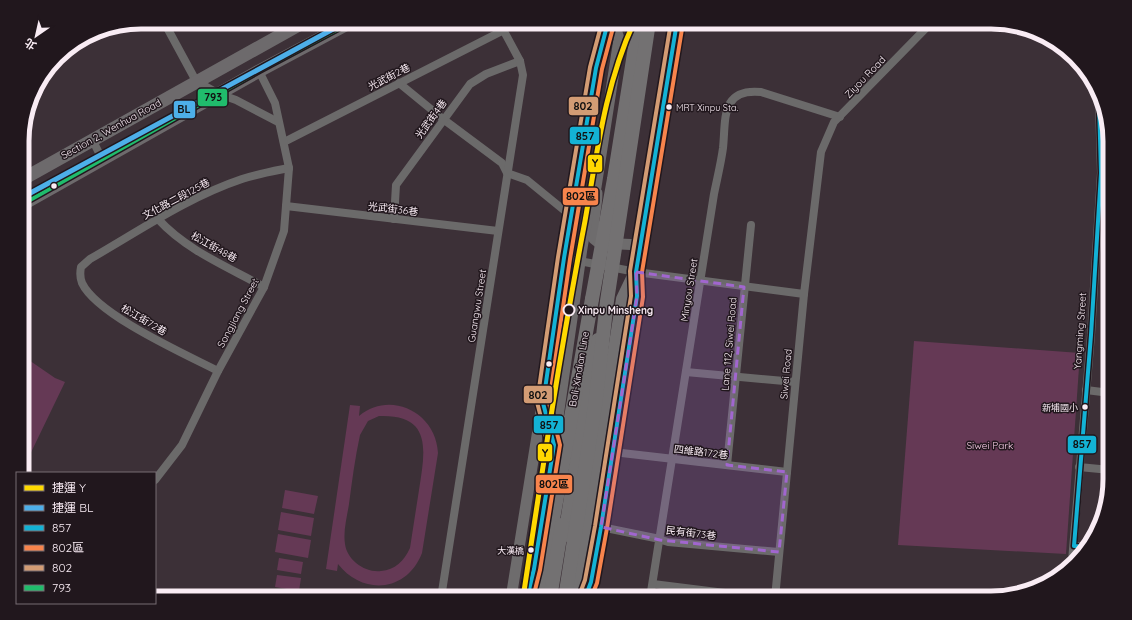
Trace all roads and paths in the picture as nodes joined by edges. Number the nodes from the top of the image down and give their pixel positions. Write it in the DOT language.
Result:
graph roads {
  1 [pos="168,29"];
  2 [pos="291,29"];
  3 [pos="338,29"];
  4 [pos="606,29"];
  5 [pos="616,29"];
  6 [pos="638,29"];
  7 [pos="648,29"];
  8 [pos="676,29"];
  9 [pos="925,29"];
  10 [pos="504,30"];
  11 [pos="520,61"];
  12 [pos="259,71"];
  13 [pos="196,81"];
  14 [pos="399,83"];
  15 [pos="219,94"];
  16 [pos="1099,114"];
  17 [pos="840,117"];
  18 [pos="443,119"];
  19 [pos="278,122"];
  20 [pos="92,140"];
  21 [pos="284,142"];
  22 [pos="821,152"];
  23 [pos="102,159"];
  24 [pos="289,168"];
  25 [pos="507,174"];
  26 [pos="29,176"];
  27 [pos="596,187"];
  28 [pos="29,201"];
  29 [pos="286,206"];
  30 [pos="572,213"];
  31 [pos="158,219"];
  32 [pos="394,219"];
  33 [pos="751,225"];
  34 [pos="498,231"];
  35 [pos="641,245"];
  36 [pos="564,258"];
  37 [pos="580,261"];
  38 [pos="81,268"];
  39 [pos="636,272"];
  40 [pos="700,281"];
  41 [pos="264,287"];
  42 [pos="744,287"];
  43 [pos="804,294"];
  44 [pos="218,371"];
  45 [pos="686,372"];
  46 [pos="737,377"];
  47 [pos="795,382"];
  48 [pos="1086,390"];
  49 [pos="1103,391"];
  50 [pos="543,403"];
  51 [pos="554,445"];
  52 [pos="613,452"];
  53 [pos="673,459"];
  54 [pos="727,465"];
  55 [pos="1079,467"];
  56 [pos="1103,469"];
  57 [pos="787,472"];
  58 [pos="156,479"];
  59 [pos="601,528"];
  60 [pos="660,540"];
  61 [pos="1074,546"];
  62 [pos="1080,546"];
  63 [pos="779,552"];
  64 [pos="1073,555"];
  65 [pos="534,569"];
  66 [pos="591,582"];
  67 [pos="653,584"];
  68 [pos="442,591"];
  69 [pos="512,591"];
  70 [pos="528,591"];
  71 [pos="532,591"];
  72 [pos="554,591"];
  73 [pos="554,591"];
  74 [pos="577,591"];
  75 [pos="588,591"];
  76 [pos="591,591"];
  77 [pos="652,591"];
  78 [pos="709,591"];
  79 [pos="776,591"];
  1 -- 13 [label="street"];
  2 -- 13 [label="main road, Section 2, Wenhua Road"];
  3 -- 12 [label="main road"];
  4 -- 30 [label="main road"];
  5 -- 27 [label="main road"];
  6 -- 72 [label="highway, bridge"];
  7 -- 73 [label="highway, Bali-Xindian Line, bridge"];
  8 -- 35 [label="main road"];
  9 -- 17 [label="street, Ziyou Road"];
  10 -- 11 [label="street, Guangwu Street"];
  10 -- 14 [label="street, 光武街2巷"];
  11 -- 18 [label="street, 光武街4巷"];
  11 -- 25 [label="street, Guangwu Street"];
  12 -- 15 [label="main road"];
  12 -- 19 [label="street, Songjiang Street"];
  13 -- 15 [label="street"];
  13 -- 20 [label="main road, Section 2, Wenhua Road"];
  14 -- 18 [label="street"];
  14 -- 21 [label="street, 光武街2巷"];
  15 -- 19 [label="street"];
  15 -- 23 [label="main road"];
  16 -- 48 [label="street, Yangming Street"];
  17 -- 22 [label="street, Ziyou Road"];
  17 -- 40 [label="street, Minyou Street"];
  18 -- 25 [label="street"];
  18 -- 32 [label="street, 光武街4巷"];
  19 -- 21 [label="street, Songjiang Street"];
  20 -- 23 [label="street"];
  20 -- 26 [label="main road, Section 2, Wenhua Road"];
  21 -- 24 [label="street, Songjiang Street"];
  22 -- 43 [label="street, Siwei Road"];
  23 -- 28 [label="main road"];
  24 -- 29 [label="street, Songjiang Street"];
  24 -- 31 [label="street, 文化路二段125巷"];
  25 -- 30 [label="street"];
  25 -- 34 [label="street, Guangwu Street"];
  27 -- 35 [label="main road"];
  27 -- 37 [label="main road"];
  29 -- 32 [label="street, 光武街36巷"];
  29 -- 41 [label="street, Songjiang Street"];
  30 -- 36 [label="main road"];
  31 -- 38 [label="street, 文化路二段125巷"];
  31 -- 41 [label="street, 松江街48巷"];
  32 -- 34 [label="street, 光武街36巷"];
  33 -- 42 [label="street, Lane 112, Siwei Road"];
  34 -- 68 [label="street, Guangwu Street"];
  35 -- 39 [label="main road"];
  36 -- 37 [label="street"];
  36 -- 50 [label="main road"];
  37 -- 39 [label="street"];
  37 -- 51 [label="main road"];
  38 -- 44 [label="street, 松江街72巷"];
  39 -- 40 [label="street"];
  39 -- 52 [label="main road"];
  39 -- 74 [label="highway"];
  40 -- 42 [label="street"];
  40 -- 45 [label="street, Minyou Street"];
  41 -- 44 [label="street, Songjiang Street"];
  42 -- 43 [label="street"];
  42 -- 46 [label="street, Lane 112, Siwei Road"];
  43 -- 47 [label="street, Siwei Road"];
  44 -- 58 [label="street, Songjiang Street"];
  45 -- 46 [label="street"];
  45 -- 53 [label="street, Minyou Street"];
  46 -- 47 [label="street"];
  46 -- 54 [label="street, Lane 112, Siwei Road"];
  47 -- 57 [label="street, Siwei Road"];
  48 -- 49 [label="street"];
  48 -- 55 [label="street, Yangming Street"];
  50 -- 51 [label="main road"];
  50 -- 69 [label="main road"];
  51 -- 65 [label="main road"];
  52 -- 53 [label="street, 四維路172巷"];
  52 -- 59 [label="main road"];
  53 -- 54 [label="street, 四維路172巷"];
  53 -- 60 [label="street, Minyou Street"];
  54 -- 57 [label="street, 四維路172巷"];
  55 -- 56 [label="street"];
  55 -- 61 [label="street, Yangming Street"];
  57 -- 63 [label="street, Siwei Road"];
  59 -- 60 [label="street, 民有街73巷"];
  59 -- 66 [label="main road"];
  60 -- 63 [label="street, 民有街73巷"];
  60 -- 67 [label="street, Minyou Street"];
  61 -- 62 [label="street"];
  61 -- 64 [label="street, Yangming Street"];
  63 -- 79 [label="street, Siwei Road"];
  65 -- 70 [label="main road"];
  65 -- 71 [label="main road"];
  66 -- 75 [label="main road"];
  66 -- 76 [label="main road"];
  67 -- 77 [label="street, Minyou Street"];
  67 -- 78 [label="street"];
}
